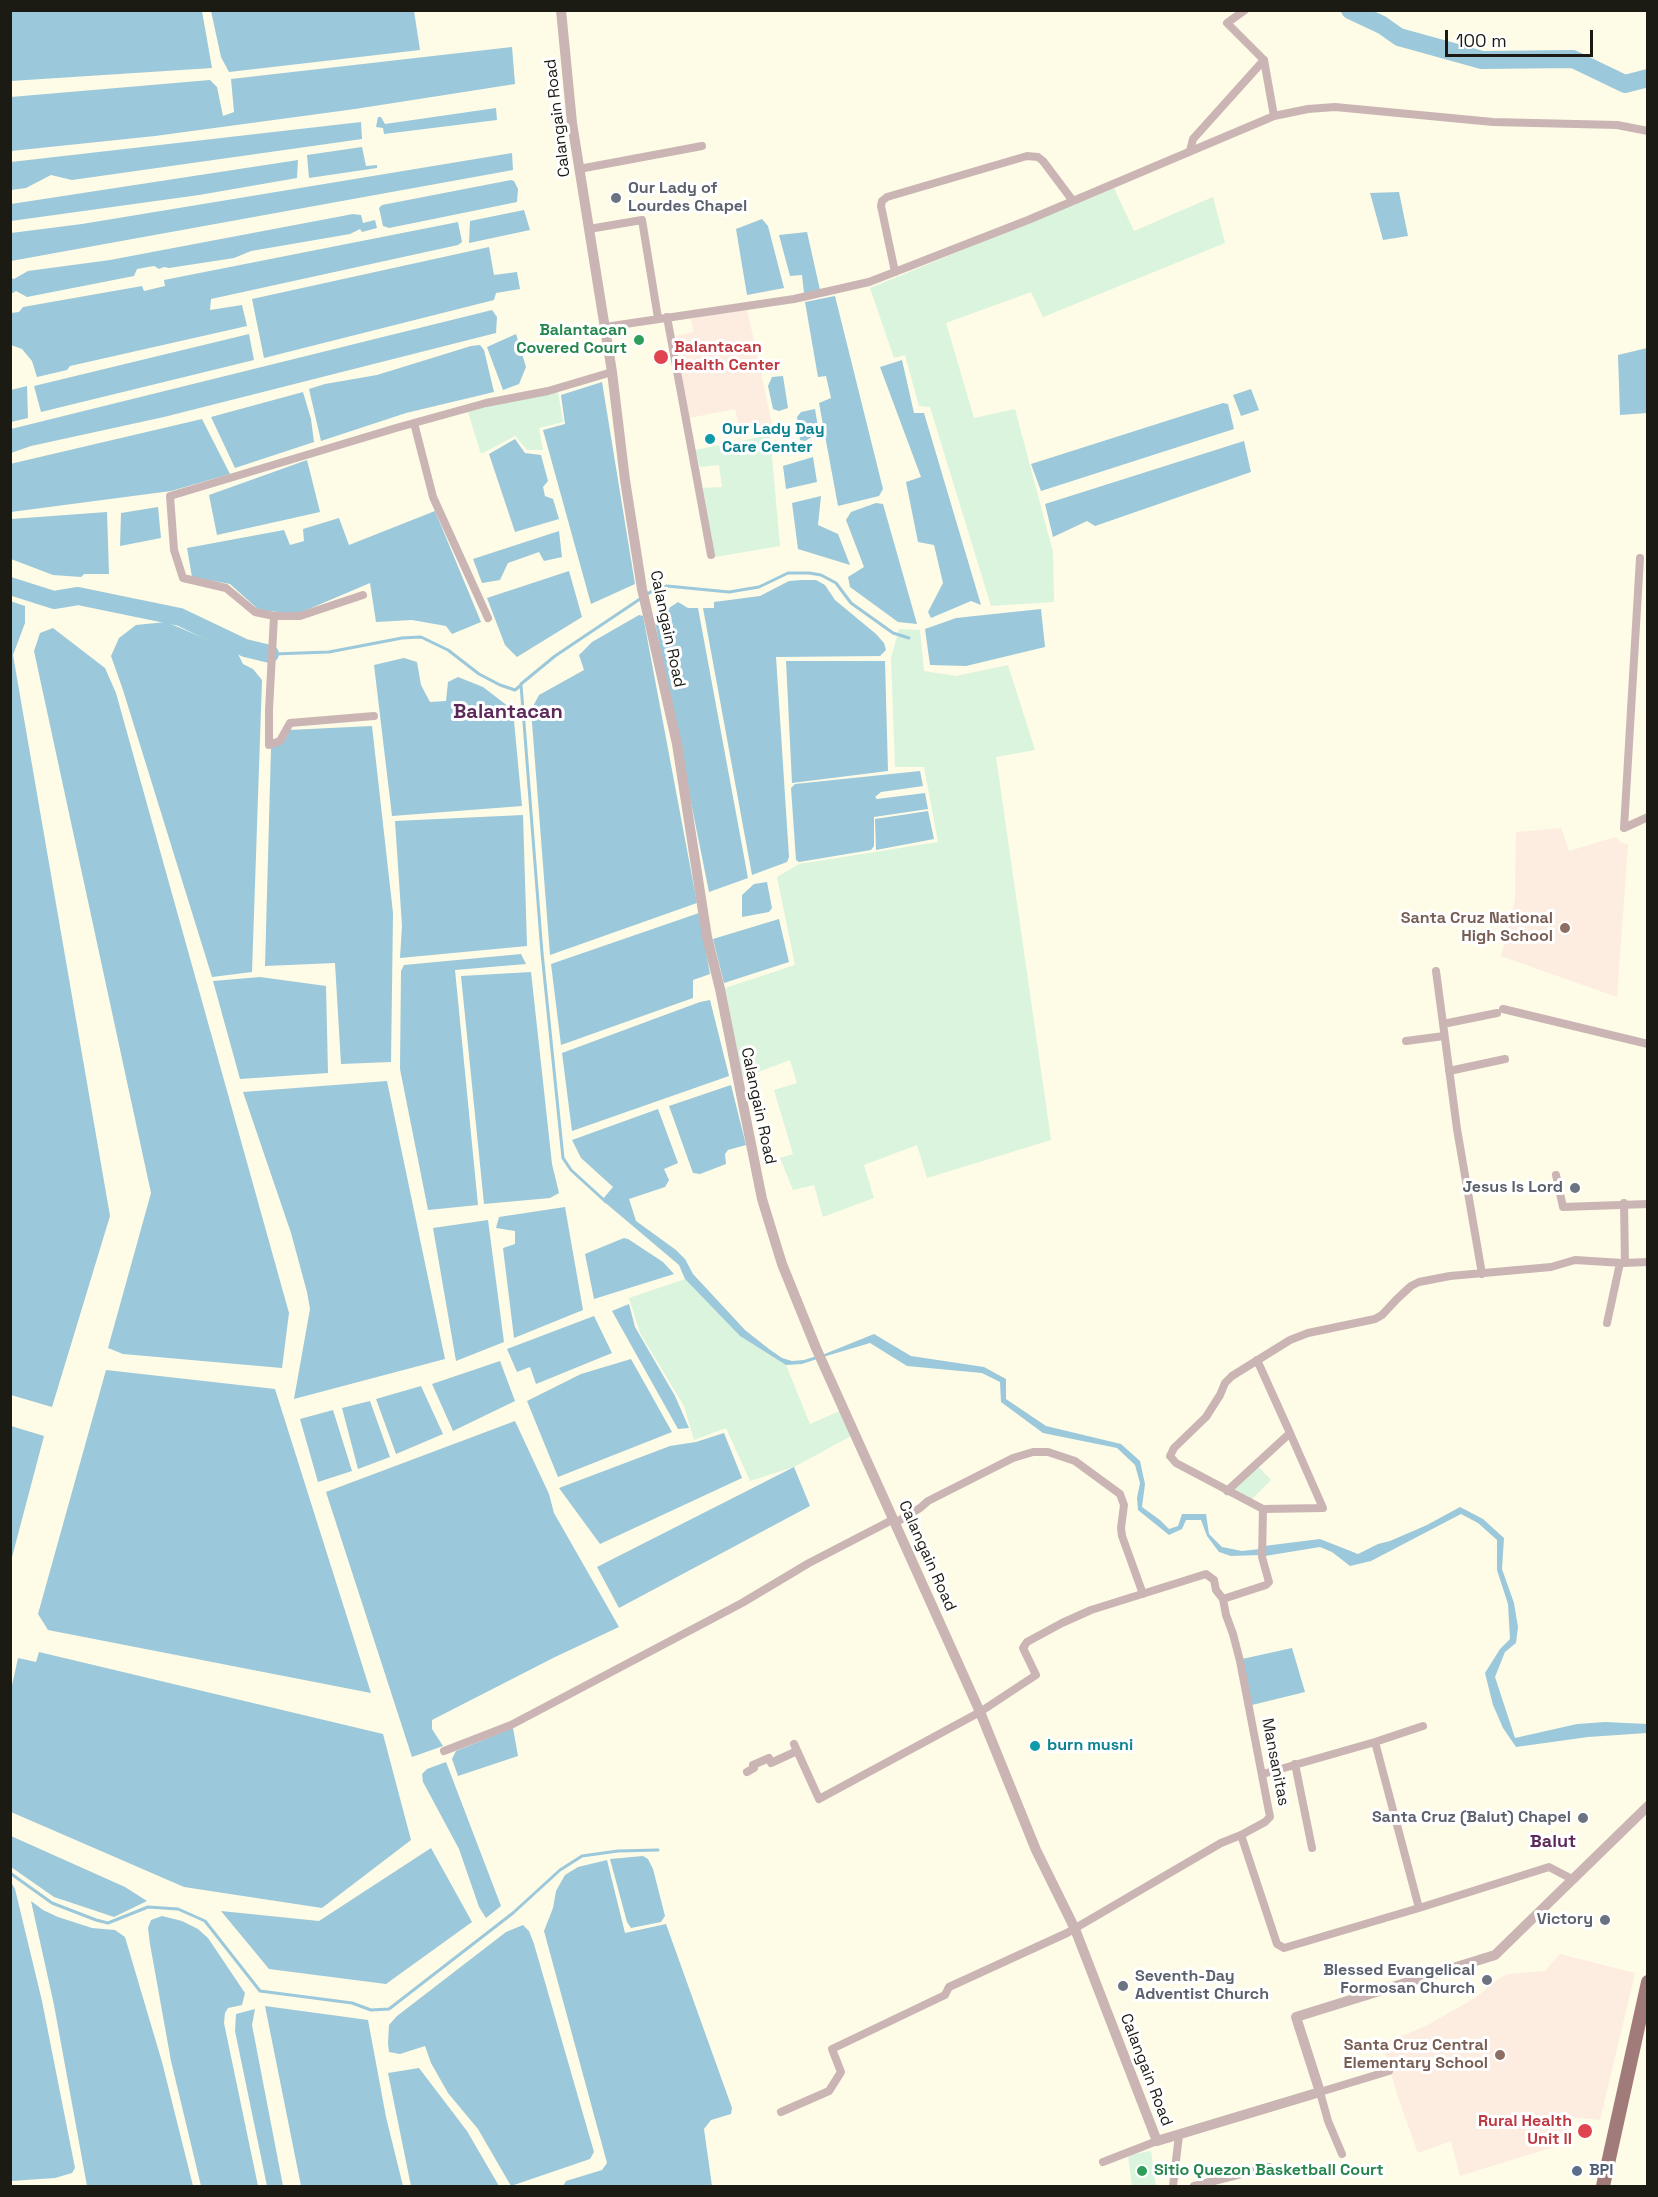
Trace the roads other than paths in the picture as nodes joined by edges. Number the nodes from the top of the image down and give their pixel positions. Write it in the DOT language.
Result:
graph roads {
  1 [pos="561,10"];
  2 [pos="1245,10"];
  3 [pos="1264,60"];
  4 [pos="1274,116"];
  5 [pos="1647,131"];
  6 [pos="702,146"];
  7 [pos="1190,151"];
  8 [pos="579,169"];
  9 [pos="1073,201"];
  10 [pos="589,229"];
  11 [pos="895,272"];
  12 [pos="662,317"];
  13 [pos="605,327"];
  14 [pos="612,372"];
  15 [pos="414,423"];
  16 [pos="711,555"];
  17 [pos="1640,558"];
  18 [pos="363,595"];
  19 [pos="274,616"];
  20 [pos="488,618"];
  21 [pos="374,716"];
  22 [pos="1647,817"];
  23 [pos="1436,971"];
  24 [pos="1443,1024"];
  25 [pos="1444,1036"];
  26 [pos="1406,1041"];
  27 [pos="1647,1044"];
  28 [pos="1505,1059"];
  29 [pos="1449,1071"];
  30 [pos="1556,1175"];
  31 [pos="1624,1203"];
  32 [pos="1647,1204"];
  33 [pos="1647,1262"];
  34 [pos="1623,1263"];
  35 [pos="1482,1274"];
  36 [pos="1606,1323"];
  37 [pos="1257,1360"];
  38 [pos="1290,1433"];
  39 [pos="1227,1491"];
  40 [pos="1263,1509"];
  41 [pos="895,1521"];
  42 [pos="1143,1594"];
  43 [pos="1223,1599"];
  44 [pos="980,1712"];
  45 [pos="1423,1726"];
  46 [pos="1375,1742"];
  47 [pos="444,1752"];
  48 [pos="1295,1764"];
  49 [pos="747,1772"];
  50 [pos="1263,1774"];
  51 [pos="1647,1806"];
  52 [pos="1241,1835"];
  53 [pos="1312,1848"];
  54 [pos="1572,1879"];
  55 [pos="1419,1908"];
  56 [pos="1074,1929"];
  57 [pos="1647,1982"];
  58 [pos="1389,2071"];
  59 [pos="1320,2092"];
  60 [pos="781,2112"];
  61 [pos="1179,2135"];
  62 [pos="1157,2141"];
  63 [pos="1342,2154"];
  64 [pos="1103,2162"];
  65 [pos="1269,2167"];
  66 [pos="1173,2187"];
  67 [pos="1194,2187"];
  68 [pos="1603,2187"];
  1 -- 8 [label="street, Calangain Road"];
  2 -- 3 [label="street"];
  3 -- 4 [label="street"];
  3 -- 7 [label="street"];
  4 -- 5 [label="street"];
  4 -- 7 [label="street"];
  6 -- 8 [label="street"];
  7 -- 9 [label="street"];
  8 -- 10 [label="street, Calangain Road"];
  9 -- 11 [label="street"];
  9 -- 11 [label="street"];
  10 -- 12 [label="street"];
  10 -- 13 [label="street, Calangain Road"];
  11 -- 12 [label="street"];
  12 -- 13 [label="street"];
  12 -- 16 [label="street"];
  13 -- 14 [label="street, Calangain Road"];
  14 -- 15 [label="street"];
  14 -- 41 [label="street, Calangain Road"];
  15 -- 19 [label="street"];
  15 -- 20 [label="street"];
  17 -- 22 [label="street"];
  18 -- 19 [label="street"];
  19 -- 21 [label="street"];
  23 -- 24 [label="street"];
  24 -- 25 [label="street"];
  24 -- 27 [label="street"];
  25 -- 26 [label="street"];
  25 -- 29 [label="street"];
  28 -- 29 [label="street"];
  29 -- 35 [label="street"];
  30 -- 31 [label="street"];
  31 -- 32 [label="street"];
  31 -- 34 [label="street"];
  33 -- 34 [label="street"];
  34 -- 35 [label="street"];
  34 -- 36 [label="street"];
  35 -- 37 [label="street"];
  37 -- 38 [label="street"];
  37 -- 39 [label="street"];
  38 -- 39 [label="street"];
  38 -- 40 [label="street"];
  39 -- 40 [label="street"];
  40 -- 43 [label="street"];
  41 -- 42 [label="street"];
  41 -- 44 [label="street, Calangain Road"];
  41 -- 47 [label="street"];
  42 -- 43 [label="street, Mansanitas"];
  42 -- 44 [label="street"];
  43 -- 50 [label="street, Mansanitas"];
  44 -- 49 [label="street"];
  44 -- 56 [label="street, Calangain Road"];
  45 -- 46 [label="street"];
  46 -- 48 [label="street"];
  46 -- 55 [label="street"];
  48 -- 50 [label="street"];
  48 -- 53 [label="street"];
  50 -- 52 [label="street, Mansanitas"];
  51 -- 54 [label="street"];
  52 -- 55 [label="street"];
  52 -- 56 [label="street, Mansanitas"];
  54 -- 55 [label="street"];
  54 -- 59 [label="street"];
  56 -- 60 [label="street, Mansanitas"];
  56 -- 62 [label="street, Calangain Road"];
  57 -- 68 [label="main road"];
  58 -- 59 [label="street"];
  59 -- 61 [label="street"];
  59 -- 63 [label="street"];
  61 -- 62 [label="street"];
  61 -- 66 [label="street"];
  62 -- 64 [label="street"];
  65 -- 67 [label="street"];
}
